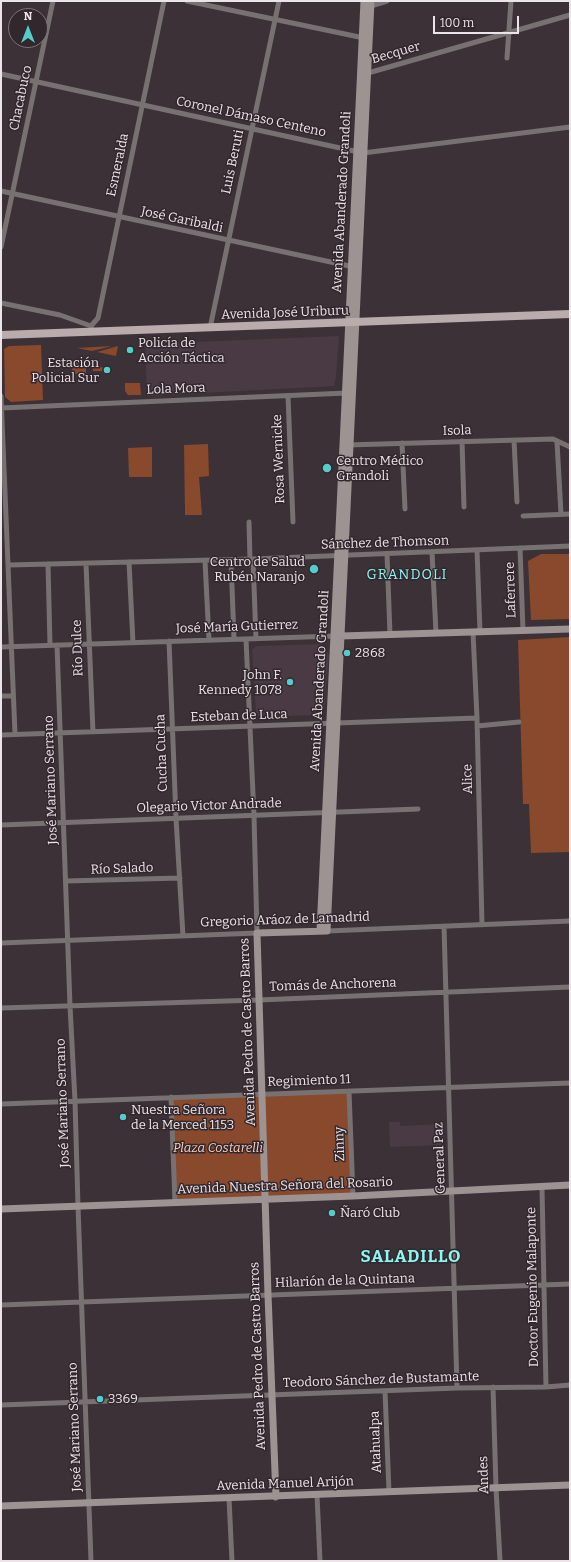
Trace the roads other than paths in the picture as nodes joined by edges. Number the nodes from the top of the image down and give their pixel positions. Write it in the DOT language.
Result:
graph roads {
  1 [pos="53,1"];
  2 [pos="164,1"];
  3 [pos="187,1"];
  4 [pos="279,1"];
  5 [pos="364,1"];
  6 [pos="387,1"];
  7 [pos="511,1"];
  8 [pos="371,4"];
  9 [pos="570,15"];
  10 [pos="275,19"];
  11 [pos="510,32"];
  12 [pos="366,38"];
  13 [pos="508,58"];
  14 [pos="368,73"];
  15 [pos="1,74"];
  16 [pos="36,82"];
  17 [pos="142,105"];
  18 [pos="570,127"];
  19 [pos="252,129"];
  20 [pos="360,152"];
  21 [pos="1,191"];
  22 [pos="12,194"];
  23 [pos="118,217"];
  24 [pos="228,241"];
  25 [pos="1,247"];
  26 [pos="355,267"];
  27 [pos="1,303"];
  28 [pos="570,314"];
  29 [pos="352,322"];
  30 [pos="210,328"];
  31 [pos="91,329"];
  32 [pos="1,335"];
  33 [pos="349,393"];
  34 [pos="1,396"];
  35 [pos="288,396"];
  36 [pos="1,408"];
  37 [pos="514,440"];
  38 [pos="462,441"];
  39 [pos="557,442"];
  40 [pos="402,443"];
  41 [pos="346,445"];
  42 [pos="570,447"];
  43 [pos="3,475"];
  44 [pos="517,502"];
  45 [pos="464,507"];
  46 [pos="405,509"];
  47 [pos="561,514"];
  48 [pos="570,514"];
  49 [pos="523,516"];
  50 [pos="249,522"];
  51 [pos="293,522"];
  52 [pos="1,544"];
  53 [pos="8,544"];
  54 [pos="570,546"];
  55 [pos="520,548"];
  56 [pos="477,550"];
  57 [pos="432,552"];
  58 [pos="387,554"];
  59 [pos="341,556"];
  60 [pos="231,560"];
  61 [pos="252,560"];
  62 [pos="205,561"];
  63 [pos="129,562"];
  64 [pos="48,564"];
  65 [pos="86,564"];
  66 [pos="9,565"];
  67 [pos="570,629"];
  68 [pos="523,631"];
  69 [pos="476,632"];
  70 [pos="436,633"];
  71 [pos="390,634"];
  72 [pos="338,636"];
  73 [pos="234,639"];
  74 [pos="246,639"];
  75 [pos="256,639"];
  76 [pos="209,640"];
  77 [pos="169,641"];
  78 [pos="133,643"];
  79 [pos="89,644"];
  80 [pos="50,645"];
  81 [pos="57,645"];
  82 [pos="12,646"];
  83 [pos="1,647"];
  84 [pos="1,696"];
  85 [pos="13,696"];
  86 [pos="477,718"];
  87 [pos="519,722"];
  88 [pos="333,723"];
  89 [pos="249,726"];
  90 [pos="477,726"];
  91 [pos="173,729"];
  92 [pos="93,732"];
  93 [pos="60,733"];
  94 [pos="15,734"];
  95 [pos="1,735"];
  96 [pos="418,809"];
  97 [pos="329,813"];
  98 [pos="254,816"];
  99 [pos="176,818"];
  100 [pos="63,822"];
  101 [pos="1,825"];
  102 [pos="180,878"];
  103 [pos="66,881"];
  104 [pos="570,921"];
  105 [pos="482,925"];
  106 [pos="444,926"];
  107 [pos="323,931"];
  108 [pos="257,933"];
  109 [pos="183,936"];
  110 [pos="68,941"];
  111 [pos="1,943"];
  112 [pos="570,986"];
  113 [pos="446,992"];
  114 [pos="259,1000"];
  115 [pos="70,1006"];
  116 [pos="1,1008"];
  117 [pos="570,1083"];
  118 [pos="448,1087"];
  119 [pos="349,1091"];
  120 [pos="262,1094"];
  121 [pos="171,1097"];
  122 [pos="75,1101"];
  123 [pos="1,1104"];
  124 [pos="570,1185"];
  125 [pos="542,1188"];
  126 [pos="452,1191"];
  127 [pos="353,1196"];
  128 [pos="266,1199"];
  129 [pos="175,1202"];
  130 [pos="78,1206"];
  131 [pos="1,1209"];
  132 [pos="570,1284"];
  133 [pos="544,1285"];
  134 [pos="455,1288"];
  135 [pos="268,1295"];
  136 [pos="81,1302"];
  137 [pos="1,1305"];
  138 [pos="570,1385"];
  139 [pos="493,1387"];
  140 [pos="546,1387"];
  141 [pos="457,1388"];
  142 [pos="385,1391"];
  143 [pos="272,1395"];
  144 [pos="85,1402"];
  145 [pos="1,1405"];
  146 [pos="570,1485"];
  147 [pos="496,1488"];
  148 [pos="389,1492"];
  149 [pos="317,1495"];
  150 [pos="276,1496"];
  151 [pos="229,1498"];
  152 [pos="89,1502"];
  153 [pos="1,1506"];
  154 [pos="91,1561"];
  155 [pos="232,1561"];
  156 [pos="320,1561"];
  157 [pos="500,1561"];
  1 -- 16 [label="street, Chacabuco"];
  2 -- 17 [label="street, Esmeralda"];
  3 -- 10 [label="street"];
  4 -- 10 [label="street, Luis Beruti"];
  5 -- 12 [label="street, Avenida Abanderado Grandoli"];
  6 -- 8 [label="street"];
  7 -- 11 [label="street"];
  8 -- 12 [label="street, Avenida Abanderado Grandoli"];
  9 -- 11 [label="street, Becquer"];
  10 -- 12 [label="street"];
  10 -- 19 [label="street, Luis Beruti"];
  11 -- 13 [label="street"];
  11 -- 14 [label="street, Becquer"];
  12 -- 14 [label="street, Avenida Abanderado Grandoli"];
  12 -- 20 [label="street, Avenida Abanderado Grandoli"];
  14 -- 20 [label="street, Avenida Abanderado Grandoli"];
  15 -- 16 [label="street, Coronel Dámaso Centeno"];
  16 -- 17 [label="street, Coronel Dámaso Centeno"];
  16 -- 22 [label="street, Chacabuco"];
  17 -- 19 [label="street, Coronel Dámaso Centeno"];
  17 -- 23 [label="street, Esmeralda"];
  18 -- 20 [label="street, Coronel Dámaso Centeno"];
  19 -- 20 [label="street, Coronel Dámaso Centeno"];
  19 -- 24 [label="street, Luis Beruti"];
  20 -- 26 [label="street, Avenida Abanderado Grandoli"];
  21 -- 22 [label="street, José Garibaldi"];
  22 -- 23 [label="street, José Garibaldi"];
  22 -- 25 [label="street, Chacabuco"];
  23 -- 24 [label="street, José Garibaldi"];
  23 -- 31 [label="street, Esmeralda"];
  24 -- 26 [label="street, José Garibaldi"];
  24 -- 30 [label="street, Luis Beruti"];
  26 -- 29 [label="street, Avenida Abanderado Grandoli"];
  27 -- 31 [label="street"];
  28 -- 29 [label="main road, Avenida José Uriburu"];
  29 -- 30 [label="main road, Avenida José Uriburu"];
  29 -- 33 [label="street, Avenida Abanderado Grandoli"];
  30 -- 31 [label="main road, Avenida José Uriburu"];
  31 -- 32 [label="main road, Avenida José Uriburu"];
  33 -- 35 [label="street, Lola Mora"];
  33 -- 41 [label="street, Avenida Abanderado Grandoli"];
  34 -- 36 [label="street"];
  35 -- 36 [label="street, Lola Mora"];
  35 -- 51 [label="street, Rosa Wernicke"];
  36 -- 43 [label="street"];
  37 -- 38 [label="street, Isola"];
  37 -- 39 [label="street, Isola"];
  37 -- 44 [label="street"];
  38 -- 40 [label="street, Isola"];
  38 -- 45 [label="street"];
  39 -- 42 [label="street, Isola"];
  39 -- 47 [label="street"];
  40 -- 41 [label="street, Isola"];
  40 -- 46 [label="street"];
  41 -- 59 [label="street, Avenida Abanderado Grandoli"];
  43 -- 53 [label="street"];
  47 -- 48 [label="street"];
  47 -- 49 [label="street"];
  50 -- 61 [label="street"];
  52 -- 53 [label="street"];
  53 -- 66 [label="street"];
  54 -- 55 [label="street, Sánchez de Thomson"];
  55 -- 56 [label="street, Sánchez de Thomson"];
  55 -- 68 [label="street, Laferrere"];
  56 -- 57 [label="street, Sánchez de Thomson"];
  56 -- 69 [label="street, Alice"];
  57 -- 58 [label="street, Sánchez de Thomson"];
  57 -- 70 [label="street"];
  58 -- 59 [label="street, Sánchez de Thomson"];
  58 -- 71 [label="street"];
  59 -- 61 [label="street, Sánchez de Thomson"];
  59 -- 72 [label="street, Avenida Abanderado Grandoli"];
  60 -- 61 [label="street, Sánchez de Thomson"];
  60 -- 62 [label="street, Sánchez de Thomson"];
  60 -- 73 [label="street"];
  61 -- 75 [label="street"];
  62 -- 63 [label="street, Sánchez de Thomson"];
  62 -- 76 [label="street"];
  63 -- 65 [label="street, Sánchez de Thomson"];
  63 -- 78 [label="street"];
  64 -- 65 [label="street, Sánchez de Thomson"];
  64 -- 66 [label="street, Sánchez de Thomson"];
  64 -- 80 [label="street"];
  65 -- 79 [label="street, Río Dulce"];
  66 -- 82 [label="street"];
  67 -- 68 [label="street, José María Gutierrez"];
  68 -- 69 [label="street, José María Gutierrez"];
  69 -- 70 [label="street, José María Gutierrez"];
  69 -- 86 [label="street, Alice"];
  70 -- 71 [label="street, José María Gutierrez"];
  71 -- 72 [label="street, José María Gutierrez"];
  72 -- 75 [label="street, José María Gutierrez"];
  72 -- 88 [label="street, Avenida Abanderado Grandoli"];
  73 -- 74 [label="street, José María Gutierrez"];
  73 -- 76 [label="street, José María Gutierrez"];
  74 -- 75 [label="street, José María Gutierrez"];
  74 -- 89 [label="street, Avenida Pedro de Castro Barros"];
  76 -- 77 [label="street, José María Gutierrez"];
  77 -- 78 [label="street, José María Gutierrez"];
  77 -- 91 [label="street, Cucha Cucha"];
  78 -- 79 [label="street, José María Gutierrez"];
  79 -- 81 [label="street, José María Gutierrez"];
  79 -- 92 [label="street, Río Dulce"];
  80 -- 81 [label="street, José María Gutierrez"];
  80 -- 82 [label="street, José María Gutierrez"];
  81 -- 93 [label="street, José Mariano Serrano"];
  82 -- 83 [label="street, José María Gutierrez"];
  82 -- 85 [label="street"];
  84 -- 85 [label="street"];
  85 -- 94 [label="street"];
  86 -- 88 [label="street, Esteban de Luca"];
  86 -- 90 [label="street, Alice"];
  87 -- 90 [label="street"];
  88 -- 89 [label="street, Esteban de Luca"];
  88 -- 97 [label="street, Avenida Abanderado Grandoli"];
  89 -- 91 [label="street, Esteban de Luca"];
  89 -- 98 [label="street, Avenida Pedro de Castro Barros"];
  90 -- 105 [label="street, Alice"];
  91 -- 92 [label="street, Esteban de Luca"];
  91 -- 99 [label="street, Cucha Cucha"];
  92 -- 93 [label="street, Esteban de Luca"];
  93 -- 94 [label="street, Esteban de Luca"];
  93 -- 100 [label="street, José Mariano Serrano"];
  94 -- 95 [label="street, Esteban de Luca"];
  96 -- 97 [label="street, Olegario Victor Andrade"];
  97 -- 98 [label="street, Olegario Victor Andrade"];
  97 -- 107 [label="street, Avenida Abanderado Grandoli"];
  98 -- 99 [label="street, Olegario Victor Andrade"];
  98 -- 108 [label="street, Avenida Pedro de Castro Barros"];
  99 -- 100 [label="street, Olegario Victor Andrade"];
  99 -- 102 [label="street, Cucha Cucha"];
  100 -- 101 [label="street, Olegario Victor Andrade"];
  100 -- 103 [label="street, José Mariano Serrano"];
  102 -- 103 [label="street, Río Salado"];
  102 -- 109 [label="street, Cucha Cucha"];
  103 -- 110 [label="street, José Mariano Serrano"];
  104 -- 105 [label="street, Gregorio Aráoz de Lamadrid"];
  105 -- 106 [label="street, Gregorio Aráoz de Lamadrid"];
  106 -- 107 [label="street, Gregorio Aráoz de Lamadrid"];
  106 -- 113 [label="street, General Paz"];
  107 -- 108 [label="street, Gregorio Aráoz de Lamadrid"];
  108 -- 109 [label="street, Gregorio Aráoz de Lamadrid"];
  108 -- 114 [label="street, Avenida Pedro de Castro Barros"];
  109 -- 110 [label="street, Gregorio Aráoz de Lamadrid"];
  110 -- 111 [label="street, Gregorio Aráoz de Lamadrid"];
  110 -- 115 [label="street, José Mariano Serrano"];
  112 -- 113 [label="street, Tomás de Anchorena"];
  113 -- 114 [label="street, Tomás de Anchorena"];
  113 -- 118 [label="street, General Paz"];
  114 -- 115 [label="street, Tomás de Anchorena"];
  114 -- 120 [label="street, Avenida Pedro de Castro Barros"];
  115 -- 116 [label="street, Tomás de Anchorena"];
  115 -- 122 [label="street, José Mariano Serrano"];
  117 -- 118 [label="street, Regimiento 11"];
  118 -- 119 [label="street, Regimiento 11"];
  118 -- 126 [label="street, General Paz"];
  119 -- 120 [label="street, Regimiento 11"];
  119 -- 127 [label="street, Zinny"];
  120 -- 121 [label="street, Regimiento 11"];
  120 -- 128 [label="street, Avenida Pedro de Castro Barros"];
  121 -- 122 [label="street, Regimiento 11"];
  121 -- 129 [label="street"];
  122 -- 123 [label="street, Regimiento 11"];
  122 -- 130 [label="street, José Mariano Serrano"];
  124 -- 125 [label="street, Avenida Nuestra Señora del Rosario"];
  125 -- 126 [label="street, Avenida Nuestra Señora del Rosario"];
  125 -- 133 [label="street, Doctor Eugenio Malaponte"];
  126 -- 127 [label="street, Avenida Nuestra Señora del Rosario"];
  126 -- 134 [label="street, General Paz"];
  127 -- 128 [label="street, Avenida Nuestra Señora del Rosario"];
  128 -- 129 [label="street, Avenida Nuestra Señora del Rosario"];
  128 -- 135 [label="street, Avenida Pedro de Castro Barros"];
  129 -- 130 [label="street, Avenida Nuestra Señora del Rosario"];
  130 -- 131 [label="street, Avenida Nuestra Señora del Rosario"];
  130 -- 136 [label="street, José Mariano Serrano"];
  132 -- 133 [label="street, Hilarión de la Quintana"];
  133 -- 134 [label="street, Hilarión de la Quintana"];
  133 -- 140 [label="street, Doctor Eugenio Malaponte"];
  134 -- 135 [label="street, Hilarión de la Quintana"];
  134 -- 141 [label="street, General Paz"];
  135 -- 136 [label="street, Hilarión de la Quintana"];
  135 -- 143 [label="street, Avenida Pedro de Castro Barros"];
  136 -- 137 [label="street, Hilarión de la Quintana"];
  136 -- 144 [label="street, José Mariano Serrano"];
  138 -- 140 [label="street, Teodoro Sánchez de Bustamante"];
  139 -- 140 [label="street, Teodoro Sánchez de Bustamante"];
  139 -- 141 [label="street, Teodoro Sánchez de Bustamante"];
  139 -- 147 [label="street, Andes"];
  141 -- 142 [label="street, Teodoro Sánchez de Bustamante"];
  142 -- 143 [label="street, Teodoro Sánchez de Bustamante"];
  142 -- 148 [label="street, Atahualpa"];
  143 -- 144 [label="street, Teodoro Sánchez de Bustamante"];
  143 -- 150 [label="street, Avenida Pedro de Castro Barros"];
  144 -- 145 [label="street, Teodoro Sánchez de Bustamante"];
  144 -- 152 [label="street, José Mariano Serrano"];
  146 -- 147 [label="street, Avenida Manuel Arijón"];
  147 -- 148 [label="street, Avenida Manuel Arijón"];
  147 -- 157 [label="street, Andes"];
  148 -- 149 [label="street, Avenida Manuel Arijón"];
  149 -- 150 [label="street, Avenida Manuel Arijón"];
  149 -- 156 [label="street"];
  150 -- 151 [label="street, Avenida Manuel Arijón"];
  151 -- 152 [label="street, Avenida Manuel Arijón"];
  151 -- 155 [label="street"];
  152 -- 153 [label="street, Avenida Manuel Arijón"];
  152 -- 154 [label="street, José Mariano Serrano"];
}
